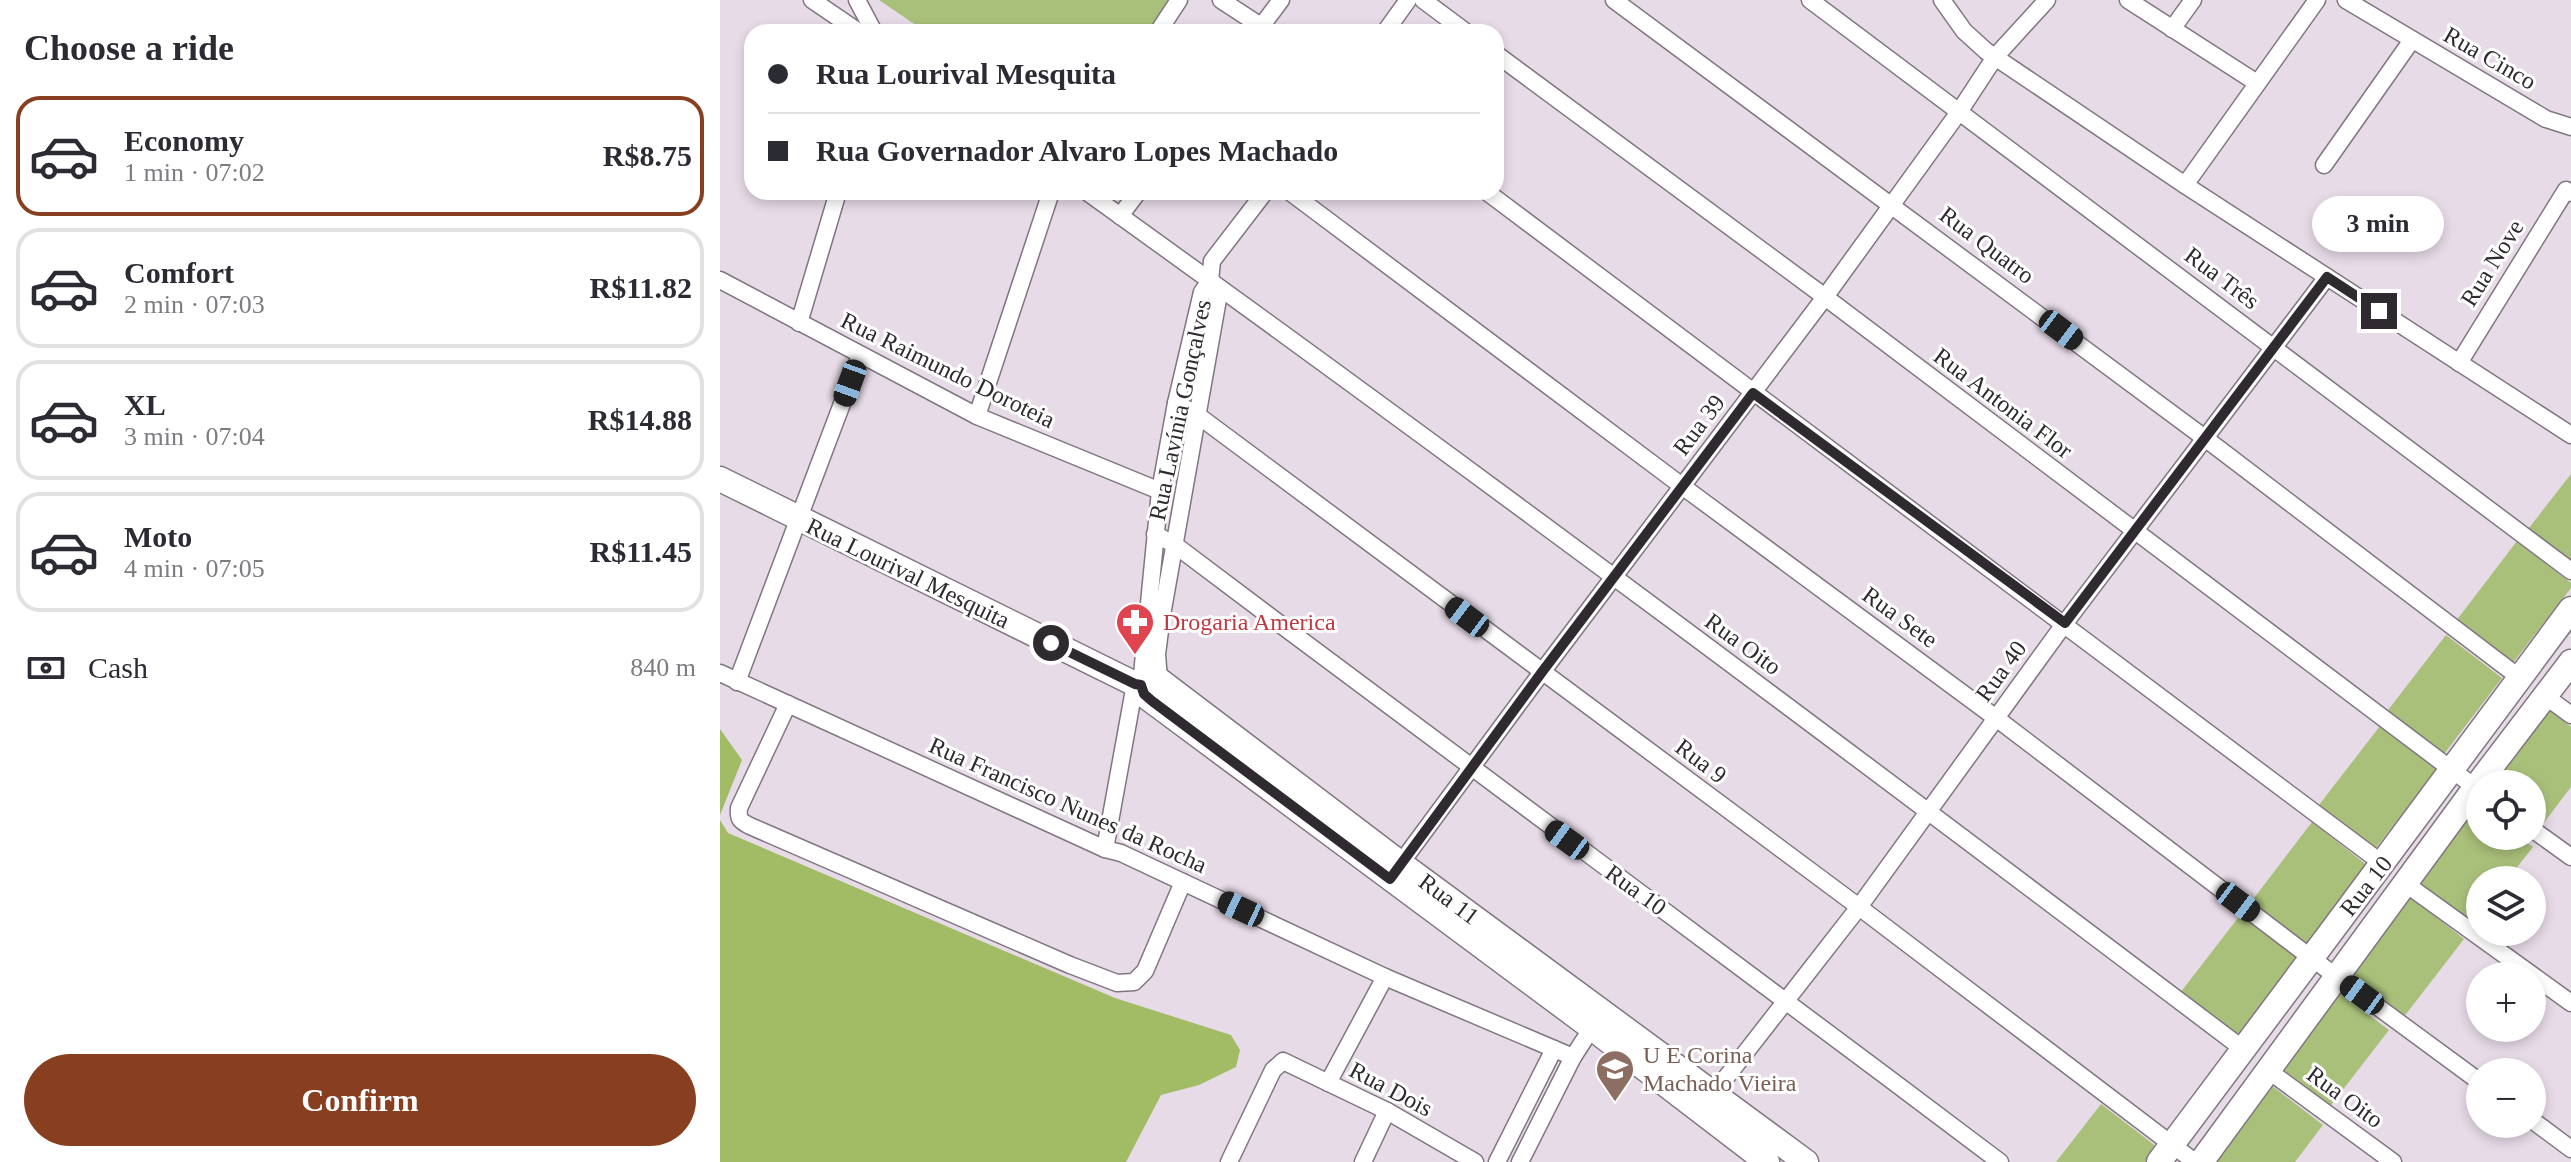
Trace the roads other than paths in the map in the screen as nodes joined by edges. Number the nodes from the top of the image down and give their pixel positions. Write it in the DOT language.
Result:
graph roads {
  1 [pos="812,0"];
  2 [pos="857,0"];
  3 [pos="1179,0"];
  4 [pos="1221,0"];
  5 [pos="1281,0"];
  6 [pos="1408,0"];
  7 [pos="1423,0"];
  8 [pos="1614,0"];
  9 [pos="1810,0"];
  10 [pos="1942,0"];
  11 [pos="2047,0"];
  12 [pos="2128,0"];
  13 [pos="2193,0"];
  14 [pos="2317,0"];
  15 [pos="2346,0"];
  16 [pos="847,24"];
  17 [pos="870,24"];
  18 [pos="1163,24"];
  19 [pos="1255,24"];
  20 [pos="1267,24"];
  21 [pos="1391,24"];
  22 [pos="1455,24"];
  23 [pos="2172,29"];
  24 [pos="2412,40"];
  25 [pos="1995,57"];
  26 [pos="1504,60"];
  27 [pos="2257,83"];
  28 [pos="1959,112"];
  29 [pos="2571,127"];
  30 [pos="2324,165"];
  31 [pos="2185,185"];
  32 [pos="2568,191"];
  33 [pos="836,200"];
  34 [pos="1048,200"];
  35 [pos="1098,200"];
  36 [pos="1132,200"];
  37 [pos="1259,200"];
  38 [pos="1301,200"];
  39 [pos="1498,200"];
  40 [pos="1891,204"];
  41 [pos="1120,216"];
  42 [pos="2327,277"];
  43 [pos="720,280"];
  44 [pos="1210,281"];
  45 [pos="1825,297"];
  46 [pos="799,323"];
  47 [pos="2273,346"];
  48 [pos="860,356"];
  49 [pos="2459,363"];
  50 [pos="1753,393"];
  51 [pos="1176,403"];
  52 [pos="1196,414"];
  53 [pos="977,416"];
  54 [pos="2570,432"];
  55 [pos="2206,439"];
  56 [pos="720,479"];
  57 [pos="1682,486"];
  58 [pos="1160,491"];
  59 [pos="799,520"];
  60 [pos="2134,532"];
  61 [pos="1155,534"];
  62 [pos="1175,545"];
  63 [pos="2571,571"];
  64 [pos="1613,578"];
  65 [pos="2571,609"];
  66 [pos="2065,623"];
  67 [pos="2571,662"];
  68 [pos="1542,672"];
  69 [pos="720,673"];
  70 [pos="2520,678"];
  71 [pos="737,682"];
  72 [pos="1147,687"];
  73 [pos="2545,696"];
  74 [pos="788,704"];
  75 [pos="2571,715"];
  76 [pos="1996,718"];
  77 [pos="1471,769"];
  78 [pos="2452,770"];
  79 [pos="2492,770"];
  80 [pos="2466,780"];
  81 [pos="2466,805"];
  82 [pos="1929,811"];
  83 [pos="2546,839"];
  84 [pos="1105,849"];
  85 [pos="2571,857"];
  86 [pos="2383,864"];
  87 [pos="1395,871"];
  88 [pos="1183,882"];
  89 [pos="2406,884"];
  90 [pos="1859,907"];
  91 [pos="2310,957"];
  92 [pos="1385,977"];
  93 [pos="2338,977"];
  94 [pos="1785,1000"];
  95 [pos="2571,1003"];
  96 [pos="1597,1020"];
  97 [pos="1554,1049"];
  98 [pos="2243,1049"];
  99 [pos="1573,1057"];
  100 [pos="2269,1071"];
  101 [pos="2466,1072"];
  102 [pos="1328,1083"];
  103 [pos="1714,1093"];
  104 [pos="1387,1111"];
  105 [pos="2546,1130"];
  106 [pos="2571,1149"];
  107 [pos="2166,1153"];
  108 [pos="1229,1162"];
  109 [pos="1363,1162"];
  110 [pos="1475,1162"];
  111 [pos="1497,1162"];
  112 [pos="1520,1162"];
  113 [pos="1767,1162"];
  114 [pos="1806,1162"];
  115 [pos="2000,1162"];
  116 [pos="2195,1162"];
  117 [pos="2201,1162"];
  118 [pos="2393,1162"];
  1 -- 16 [label="street"];
  2 -- 17 [label="street"];
  3 -- 18 [label="street"];
  4 -- 19 [label="street"];
  5 -- 20 [label="street"];
  6 -- 21 [label="street"];
  7 -- 22 [label="street"];
  8 -- 40 [label="street, Rua Quatro"];
  9 -- 28 [label="street, Rua Três"];
  10 -- 25 [label="street"];
  11 -- 25 [label="street, Rua 39"];
  12 -- 23 [label="street"];
  13 -- 23 [label="street"];
  14 -- 27 [label="street"];
  15 -- 24 [label="street, Rua Cinco"];
  23 -- 27 [label="street"];
  24 -- 29 [label="street, Rua Cinco"];
  24 -- 30 [label="street"];
  25 -- 28 [label="street, Rua 39"];
  25 -- 31 [label="street"];
  26 -- 45 [label="street, Rua Antonia Flor"];
  27 -- 31 [label="street"];
  28 -- 40 [label="street, Rua 39"];
  28 -- 47 [label="street, Rua Três"];
  31 -- 42 [label="street"];
  32 -- 49 [label="street, Rua Nove"];
  33 -- 46 [label="street"];
  34 -- 53 [label="street"];
  35 -- 41 [label="street, Rua Oito"];
  36 -- 41 [label="street"];
  37 -- 44 [label="street"];
  38 -- 57 [label="street, Rua Sete"];
  39 -- 50 [label="street"];
  40 -- 45 [label="street, Rua 39"];
  40 -- 55 [label="street, Rua Quatro"];
  41 -- 44 [label="street, Rua Oito"];
  42 -- 47 [label="street, Rua 40"];
  42 -- 49 [label="street"];
  43 -- 46 [label="street, Rua Raimundo Doroteia"];
  44 -- 51 [label="street, Rua Lavínia Gonçalves"];
  44 -- 52 [label="street, Rua Lavínia Gonçalves"];
  44 -- 64 [label="street, Rua Oito"];
  45 -- 50 [label="street, Rua 39"];
  45 -- 60 [label="street, Rua Antonia Flor"];
  46 -- 48 [label="street, Rua Raimundo Doroteia"];
  47 -- 55 [label="street, Rua 40"];
  47 -- 63 [label="street, Rua Três"];
  48 -- 53 [label="street, Rua Raimundo Doroteia"];
  48 -- 59 [label="street"];
  49 -- 54 [label="street"];
  50 -- 57 [label="street, Rua 39"];
  50 -- 66 [label="street"];
  51 -- 52 [label="street, Rua 9"];
  51 -- 58 [label="street, Rua Lavínia Gonçalves"];
  52 -- 62 [label="street, Rua Lavínia Gonçalves"];
  52 -- 68 [label="street, Rua 9"];
  53 -- 58 [label="street, Rua Raimundo Doroteia"];
  55 -- 60 [label="street, Rua 40"];
  55 -- 70 [label="street, Rua Quatro"];
  56 -- 59 [label="main road, Rua Lourival Mesquita"];
  57 -- 64 [label="street, Rua 39"];
  57 -- 76 [label="street, Rua Sete"];
  58 -- 61 [label="street, Rua Lavínia Gonçalves"];
  59 -- 71 [label="street"];
  59 -- 72 [label="main road, Rua Lourival Mesquita"];
  60 -- 66 [label="street, Rua 40"];
  60 -- 78 [label="street, Rua Antonia Flor"];
  61 -- 62 [label="street, Rua 10"];
  61 -- 72 [label="street, Rua Lavínia Gonçalves"];
  62 -- 72 [label="street, Rua Lavínia Gonçalves"];
  62 -- 77 [label="street, Rua 10"];
  64 -- 68 [label="street, Rua 39"];
  64 -- 82 [label="street, Rua Oito"];
  65 -- 70 [label="main road, Rua 10"];
  66 -- 76 [label="street, Rua 40"];
  66 -- 86 [label="street"];
  67 -- 73 [label="main road, Rua 10"];
  68 -- 77 [label="street, Rua 39"];
  68 -- 90 [label="street, Rua 9"];
  69 -- 71 [label="street, Rua Francisco Nunes da Rocha"];
  70 -- 78 [label="main road, Rua 10"];
  71 -- 74 [label="street, Rua Francisco Nunes da Rocha"];
  72 -- 84 [label="street, Rua Lavínia Gonçalves"];
  72 -- 87 [label="main road, Rua 11"];
  73 -- 75 [label="street"];
  73 -- 79 [label="main road, Rua 10"];
  74 -- 84 [label="street, Rua Francisco Nunes da Rocha"];
  74 -- 88 [label="street"];
  76 -- 82 [label="street, Rua 40"];
  76 -- 91 [label="street, Rua Sete"];
  77 -- 87 [label="street, Rua 39"];
  77 -- 94 [label="street, Rua 10"];
  78 -- 80 [label="street, Rua Antonia Flor"];
  78 -- 86 [label="main road, Rua 10"];
  81 -- 89 [label="main road, Rua 10"];
  82 -- 90 [label="street, Rua 40"];
  82 -- 98 [label="street, Rua Oito"];
  83 -- 85 [label="street"];
  84 -- 88 [label="street, Rua Francisco Nunes da Rocha"];
  86 -- 91 [label="main road, Rua 10"];
  87 -- 96 [label="main road, Rua 11"];
  88 -- 92 [label="street, Rua Francisco Nunes da Rocha"];
  89 -- 93 [label="main road, Rua 10"];
  89 -- 95 [label="street"];
  90 -- 94 [label="street, Rua 40"];
  90 -- 107 [label="street, Rua 9"];
  91 -- 93 [label="street, Rua Sete"];
  91 -- 98 [label="main road, Rua 10"];
  92 -- 97 [label="street, Rua Francisco Nunes da Rocha"];
  92 -- 102 [label="street"];
  93 -- 100 [label="main road, Rua 10"];
  93 -- 101 [label="street, Rua Sete"];
  94 -- 103 [label="street, Rua 40"];
  94 -- 115 [label="street, Rua 10"];
  96 -- 99 [label="street"];
  96 -- 103 [label="main road, Rua 11"];
  96 -- 113 [label="main road, Rua 11"];
  97 -- 99 [label="street, Rua Francisco Nunes da Rocha"];
  97 -- 111 [label="street"];
  98 -- 107 [label="main road, Rua 10"];
  99 -- 112 [label="street"];
  100 -- 117 [label="main road, Rua 10"];
  100 -- 118 [label="street, Rua Oito"];
  102 -- 104 [label="street, Rua Dois"];
  102 -- 108 [label="street, Rua Dois"];
  103 -- 114 [label="main road, Rua 11"];
  104 -- 109 [label="street"];
  104 -- 110 [label="street, Rua Dois"];
  105 -- 106 [label="street"];
  107 -- 116 [label="street, Rua 9"];
}
